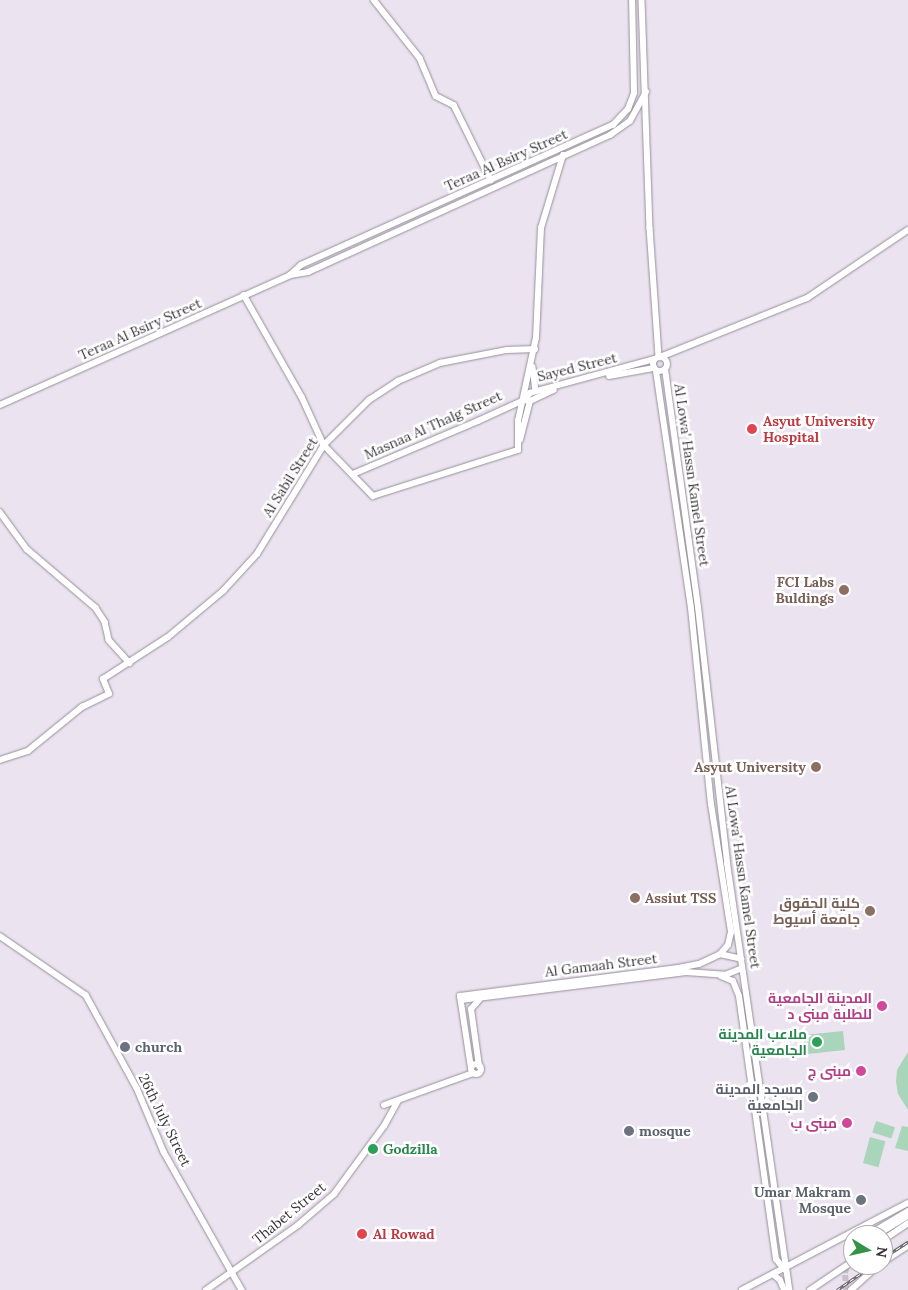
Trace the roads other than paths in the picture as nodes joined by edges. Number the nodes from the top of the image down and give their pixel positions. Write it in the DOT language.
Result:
graph roads {
  1 [pos="374,0"];
  2 [pos="632,0"];
  3 [pos="642,0"];
  4 [pos="646,92"];
  5 [pos="561,148"];
  6 [pos="564,157"];
  7 [pos="492,180"];
  8 [pos="463,193"];
  9 [pos="466,201"];
  10 [pos="908,230"];
  11 [pos="290,275"];
  12 [pos="244,295"];
  13 [pos="535,349"];
  14 [pos="677,352"];
  15 [pos="533,358"];
  16 [pos="658,358"];
  17 [pos="666,367"];
  18 [pos="655,369"];
  19 [pos="536,391"];
  20 [pos="527,400"];
  21 [pos="0,404"];
  22 [pos="324,445"];
  23 [pos="353,474"];
  24 [pos="0,512"];
  25 [pos="686,518"];
  26 [pos="678,520"];
  27 [pos="695,608"];
  28 [pos="130,663"];
  29 [pos="707,679"];
  30 [pos="698,680"];
  31 [pos="0,760"];
  32 [pos="720,803"];
  33 [pos="711,804"];
  34 [pos="0,936"];
  35 [pos="720,954"];
  36 [pos="741,959"];
  37 [pos="706,961"];
  38 [pos="742,968"];
  39 [pos="692,969"];
  40 [pos="708,975"];
  41 [pos="721,976"];
  42 [pos="488,996"];
  43 [pos="461,998"];
  44 [pos="472,1071"];
  45 [pos="758,1098"];
  46 [pos="398,1101"];
  47 [pos="384,1105"];
  48 [pos="908,1203"];
  49 [pos="908,1211"];
  50 [pos="908,1216"];
  51 [pos="908,1223"];
  52 [pos="885,1225"];
  53 [pos="893,1225"];
  54 [pos="893,1233"];
  55 [pos="908,1246"];
  56 [pos="893,1256"];
  57 [pos="843,1267"];
  58 [pos="784,1269"];
  59 [pos="233,1272"];
  60 [pos="773,1274"];
  61 [pos="868,1275"];
  62 [pos="206,1290"];
  63 [pos="242,1290"];
  64 [pos="742,1290"];
  65 [pos="784,1290"];
  66 [pos="789,1290"];
  67 [pos="810,1290"];
  68 [pos="851,1290"];
  1 -- 7 [label="street"];
  2 -- 5 [label="street, Teraa Al Bsiry Street"];
  3 -- 4 [label="street"];
  4 -- 6 [label="street, Teraa Al Bsiry Street"];
  4 -- 16 [label="street"];
  5 -- 6 [label="street"];
  5 -- 7 [label="street, Teraa Al Bsiry Street"];
  6 -- 9 [label="street, Teraa Al Bsiry Street"];
  6 -- 13 [label="street"];
  7 -- 8 [label="street, Teraa Al Bsiry Street"];
  8 -- 9 [label="street"];
  8 -- 11 [label="street, Teraa Al Bsiry Street"];
  9 -- 11 [label="street, Teraa Al Bsiry Street"];
  10 -- 14 [label="main road, Sayed Street"];
  11 -- 12 [label="street, Teraa Al Bsiry Street"];
  12 -- 21 [label="street, Teraa Al Bsiry Street"];
  12 -- 22 [label="street"];
  13 -- 15 [label="street"];
  13 -- 22 [label="street, Al Sabil Street"];
  14 -- 16 [label="main road, Sayed Street"];
  14 -- 17 [label="main road"];
  15 -- 19 [label="street"];
  15 -- 20 [label="street"];
  16 -- 17 [label="main road"];
  16 -- 18 [label="main road, Al Lowa' Hassn Kamel Street"];
  16 -- 19 [label="street, Sayed Street"];
  17 -- 18 [label="main road"];
  17 -- 25 [label="main road, Al Lowa' Hassn Kamel Street"];
  18 -- 20 [label="street, Sayed Street"];
  18 -- 26 [label="main road, Al Lowa' Hassn Kamel Street"];
  19 -- 20 [label="street, Sayed Street"];
  20 -- 23 [label="street, Masnaa Al Thalg Street"];
  20 -- 23 [label="street"];
  22 -- 23 [label="street"];
  22 -- 28 [label="street, Al Sabil Street"];
  24 -- 28 [label="street"];
  25 -- 26 [label="main road"];
  25 -- 27 [label="main road, Al Lowa' Hassn Kamel Street"];
  26 -- 27 [label="main road, Al Lowa' Hassn Kamel Street"];
  27 -- 29 [label="main road, Al Lowa' Hassn Kamel Street"];
  27 -- 30 [label="main road, Al Lowa' Hassn Kamel Street"];
  28 -- 31 [label="street, Al Sabil Street"];
  29 -- 30 [label="main road"];
  29 -- 32 [label="main road, Al Lowa' Hassn Kamel Street"];
  30 -- 33 [label="main road, Al Lowa' Hassn Kamel Street"];
  32 -- 33 [label="main road"];
  32 -- 36 [label="main road, Al Lowa' Hassn Kamel Street"];
  33 -- 35 [label="main road, Al Lowa' Hassn Kamel Street"];
  34 -- 59 [label="street, 26th July Street"];
  35 -- 36 [label="main road"];
  35 -- 37 [label="main road, Al Gamaah Street"];
  36 -- 38 [label="main road, Al Lowa' Hassn Kamel Street"];
  37 -- 39 [label="main road, Al Gamaah Street"];
  37 -- 40 [label="main road"];
  38 -- 41 [label="main road, Al Gamaah Street"];
  38 -- 45 [label="main road, Al Lowa' Hassn Kamel Street"];
  39 -- 40 [label="main road, Al Gamaah Street"];
  39 -- 42 [label="main road, Al Gamaah Street"];
  39 -- 43 [label="main road, Al Gamaah Street"];
  40 -- 41 [label="main road, Al Gamaah Street"];
  41 -- 45 [label="main road, Al Lowa' Hassn Kamel Street"];
  42 -- 43 [label="main road, Al Gamaah Street"];
  42 -- 44 [label="main road"];
  43 -- 44 [label="main road"];
  44 -- 46 [label="main road"];
  45 -- 58 [label="main road, Al Lowa' Hassn Kamel Street"];
  46 -- 47 [label="main road"];
  46 -- 59 [label="main road, Thabet Street"];
  48 -- 58 [label="main road"];
  49 -- 52 [label="main road"];
  50 -- 53 [label="main road"];
  51 -- 54 [label="main road"];
  55 -- 56 [label="street"];
  57 -- 67 [label="main road"];
  58 -- 60 [label="main road"];
  58 -- 66 [label="main road, Al Lowa' Hassn Kamel Street"];
  59 -- 62 [label="main road, Thabet Street"];
  59 -- 63 [label="street, 26th July Street"];
  60 -- 64 [label="main road"];
  60 -- 65 [label="main road"];
  61 -- 68 [label="street"];
}
